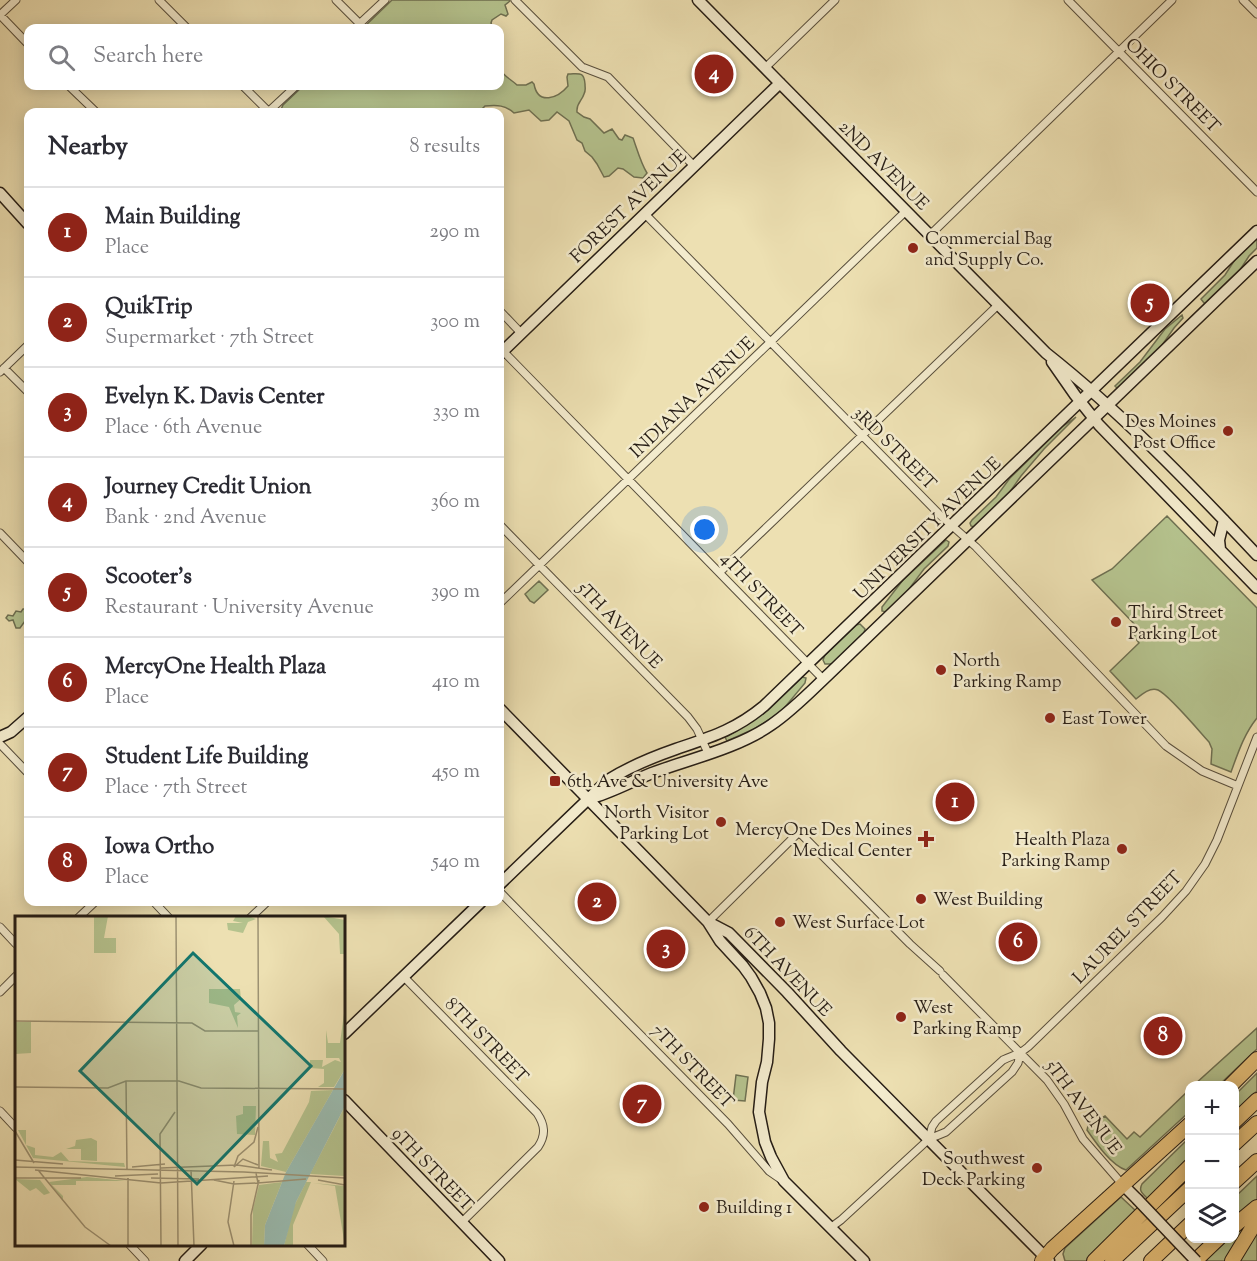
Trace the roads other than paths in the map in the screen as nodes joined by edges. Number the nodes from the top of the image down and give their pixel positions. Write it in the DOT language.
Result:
graph roads {
  1 [pos="16,0"];
  2 [pos="159,0"];
  3 [pos="336,0"];
  4 [pos="385,0"];
  5 [pos="515,0"];
  6 [pos="698,0"];
  7 [pos="835,0"];
  8 [pos="1068,0"];
  9 [pos="1172,0"];
  10 [pos="1244,0"];
  11 [pos="1257,14"];
  12 [pos="0,15"];
  13 [pos="183,24"];
  14 [pos="356,24"];
  15 [pos="360,24"];
  16 [pos="24,40"];
  17 [pos="1119,51"];
  18 [pos="765,68"];
  19 [pos="780,83"];
  20 [pos="73,90"];
  21 [pos="247,90"];
  22 [pos="292,90"];
  23 [pos="92,108"];
  24 [pos="265,108"];
  25 [pos="273,108"];
  26 [pos="694,166"];
  27 [pos="1257,192"];
  28 [pos="0,193"];
  29 [pos="906,211"];
  30 [pos="645,214"];
  31 [pos="24,220"];
  32 [pos="1257,231"];
  33 [pos="930,235"];
  34 [pos="1257,261"];
  35 [pos="998,305"];
  36 [pos="504,315"];
  37 [pos="521,333"];
  38 [pos="770,342"];
  39 [pos="24,349"];
  40 [pos="504,349"];
  41 [pos="1046,353"];
  42 [pos="504,355"];
  43 [pos="2,370"];
  44 [pos="24,389"];
  45 [pos="1092,391"];
  46 [pos="1081,402"];
  47 [pos="1108,405"];
  48 [pos="1094,419"];
  49 [pos="862,436"];
  50 [pos="628,479"];
  51 [pos="1224,520"];
  52 [pos="952,526"];
  53 [pos="504,529"];
  54 [pos="0,533"];
  55 [pos="968,540"];
  56 [pos="1220,549"];
  57 [pos="1257,555"];
  58 [pos="24,558"];
  59 [pos="539,566"];
  60 [pos="720,572"];
  61 [pos="1257,588"];
  62 [pos="504,599"];
  63 [pos="809,664"];
  64 [pos="823,679"];
  65 [pos="504,713"];
  66 [pos="24,721"];
  67 [pos="0,737"];
  68 [pos="1257,737"];
  69 [pos="703,741"];
  70 [pos="0,744"];
  71 [pos="708,753"];
  72 [pos="24,769"];
  73 [pos="1238,786"];
  74 [pos="588,800"];
  75 [pos="504,880"];
  76 [pos="504,895"];
  77 [pos="477,906"];
  78 [pos="708,922"];
  79 [pos="0,927"];
  80 [pos="15,943"];
  81 [pos="403,976"];
  82 [pos="15,977"];
  83 [pos="0,992"];
  84 [pos="345,1033"];
  85 [pos="1020,1054"];
  86 [pos="1257,1059"];
  87 [pos="1235,1081"];
  88 [pos="1257,1100"];
  89 [pos="345,1104"];
  90 [pos="0,1111"];
  91 [pos="1239,1117"];
  92 [pos="1257,1123"];
  93 [pos="15,1127"];
  94 [pos="1185,1128"];
  95 [pos="928,1139"];
  96 [pos="1239,1139"];
  97 [pos="1257,1161"];
  98 [pos="1185,1171"];
  99 [pos="1239,1177"];
  100 [pos="784,1181"];
  101 [pos="1122,1185"];
  102 [pos="1189,1189"];
  103 [pos="1257,1206"];
  104 [pos="1257,1220"];
  105 [pos="462,1222"];
  106 [pos="1239,1222"];
  107 [pos="830,1228"];
  108 [pos="1185,1229"];
  109 [pos="1215,1243"];
  110 [pos="130,1246"];
  111 [pos="201,1246"];
  112 [pos="308,1246"];
  113 [pos="1045,1260"];
  114 [pos="145,1261"];
  115 [pos="185,1261"];
  116 [pos="323,1261"];
  117 [pos="499,1261"];
  118 [pos="864,1261"];
  119 [pos="1094,1261"];
  120 [pos="1112,1261"];
  121 [pos="1151,1261"];
  122 [pos="1196,1261"];
  123 [pos="1232,1261"];
  1 -- 12 [label="street"];
  2 -- 13 [label="street"];
  3 -- 14 [label="street"];
  4 -- 15 [label="street"];
  5 -- 26 [label="street"];
  6 -- 18 [label="main road, 2ND AVENUE"];
  7 -- 18 [label="street"];
  8 -- 17 [label="street, OHIO STREET"];
  9 -- 17 [label="street"];
  10 -- 11 [label="street"];
  12 -- 16 [label="street"];
  17 -- 27 [label="street, OHIO STREET"];
  17 -- 33 [label="street"];
  18 -- 19 [label="main road, 2ND AVENUE"];
  19 -- 26 [label="main road, FOREST AVENUE"];
  19 -- 29 [label="main road, 2ND AVENUE"];
  20 -- 23 [label="street"];
  21 -- 24 [label="street"];
  22 -- 25 [label="street"];
  26 -- 30 [label="main road, FOREST AVENUE"];
  28 -- 31 [label="main road"];
  29 -- 33 [label="main road, 2ND AVENUE"];
  29 -- 38 [label="street, INDIANA AVENUE"];
  30 -- 37 [label="main road, FOREST AVENUE"];
  30 -- 38 [label="street, 3RD STREET"];
  32 -- 45 [label="main road, UNIVERSITY AVENUE"];
  33 -- 35 [label="main road, 2ND AVENUE"];
  34 -- 47 [label="main road, UNIVERSITY AVENUE"];
  35 -- 41 [label="main road, 2ND AVENUE"];
  35 -- 49 [label="street"];
  36 -- 37 [label="street"];
  37 -- 40 [label="main road, FOREST AVENUE"];
  38 -- 49 [label="street, 3RD STREET"];
  38 -- 50 [label="street, INDIANA AVENUE"];
  39 -- 43 [label="street"];
  41 -- 45 [label="main road, 2ND AVENUE"];
  41 -- 46 [label="main road, 2ND AVENUE"];
  42 -- 50 [label="street, 4TH STREET"];
  43 -- 44 [label="street"];
  45 -- 46 [label="main road, UNIVERSITY AVENUE"];
  45 -- 47 [label="main road, 2ND AVENUE"];
  46 -- 48 [label="main road, 2ND AVENUE"];
  46 -- 52 [label="main road, UNIVERSITY AVENUE"];
  47 -- 48 [label="main road, UNIVERSITY AVENUE"];
  47 -- 51 [label="main road, 2ND AVENUE"];
  48 -- 55 [label="main road, UNIVERSITY AVENUE"];
  48 -- 56 [label="main road, 2ND AVENUE"];
  49 -- 52 [label="street, 3RD STREET"];
  49 -- 60 [label="street"];
  50 -- 59 [label="street, INDIANA AVENUE"];
  50 -- 60 [label="street, 4TH STREET"];
  51 -- 56 [label="main road"];
  51 -- 57 [label="main road, 2ND AVENUE"];
  52 -- 55 [label="street, 3RD STREET"];
  52 -- 63 [label="main road, UNIVERSITY AVENUE"];
  53 -- 59 [label="street, 5TH AVENUE"];
  54 -- 58 [label="street"];
  55 -- 64 [label="main road, UNIVERSITY AVENUE"];
  55 -- 73 [label="street, 3RD STREET"];
  56 -- 61 [label="main road, 2ND AVENUE"];
  59 -- 62 [label="street, INDIANA AVENUE"];
  59 -- 69 [label="street, 5TH AVENUE"];
  60 -- 63 [label="street, 4TH STREET"];
  63 -- 64 [label="street, 4TH STREET"];
  63 -- 69 [label="main road, UNIVERSITY AVENUE"];
  64 -- 71 [label="main road, UNIVERSITY AVENUE"];
  65 -- 74 [label="main road, 6TH AVENUE"];
  66 -- 67 [label="main road"];
  68 -- 73 [label="street, LAUREL STREET"];
  69 -- 71 [label="street, 5TH AVENUE"];
  69 -- 74 [label="main road, UNIVERSITY AVENUE"];
  70 -- 72 [label="street"];
  71 -- 74 [label="main road, UNIVERSITY AVENUE"];
  73 -- 85 [label="street, LAUREL STREET"];
  74 -- 75 [label="main road, UNIVERSITY AVENUE"];
  74 -- 78 [label="main road, 6TH AVENUE"];
  76 -- 100 [label="street, 7TH STREET"];
  77 -- 81 [label="main road"];
  78 -- 85 [label="street, 5TH AVENUE"];
  78 -- 95 [label="main road, 6TH AVENUE"];
  78 -- 100 [label="main road"];
  79 -- 80 [label="street"];
  81 -- 84 [label="main road"];
  81 -- 105 [label="street, 8TH STREET"];
  82 -- 83 [label="street"];
  85 -- 95 [label="street, LAUREL STREET"];
  85 -- 95 [label="street, LAUREL STREET"];
  85 -- 101 [label="street, 5TH AVENUE"];
  86 -- 87 [label="highway"];
  88 -- 91 [label="highway"];
  89 -- 105 [label="main road, 9TH STREET"];
  90 -- 93 [label="street"];
  92 -- 96 [label="highway"];
  94 -- 101 [label="highway"];
  95 -- 107 [label="street, LAUREL STREET"];
  95 -- 113 [label="main road, 6TH AVENUE"];
  97 -- 99 [label="highway"];
  98 -- 119 [label="highway"];
  100 -- 107 [label="main road, 7TH STREET"];
  101 -- 113 [label="highway"];
  101 -- 122 [label="main road, 5TH AVENUE, bridge"];
  102 -- 120 [label="highway"];
  103 -- 106 [label="highway"];
  104 -- 123 [label="highway"];
  105 -- 117 [label="main road, 9TH STREET"];
  107 -- 118 [label="main road, 7TH STREET"];
  108 -- 121 [label="highway"];
  109 -- 122 [label="highway"];
  110 -- 114 [label="street"];
  111 -- 115 [label="main road"];
  112 -- 116 [label="street"];
}
